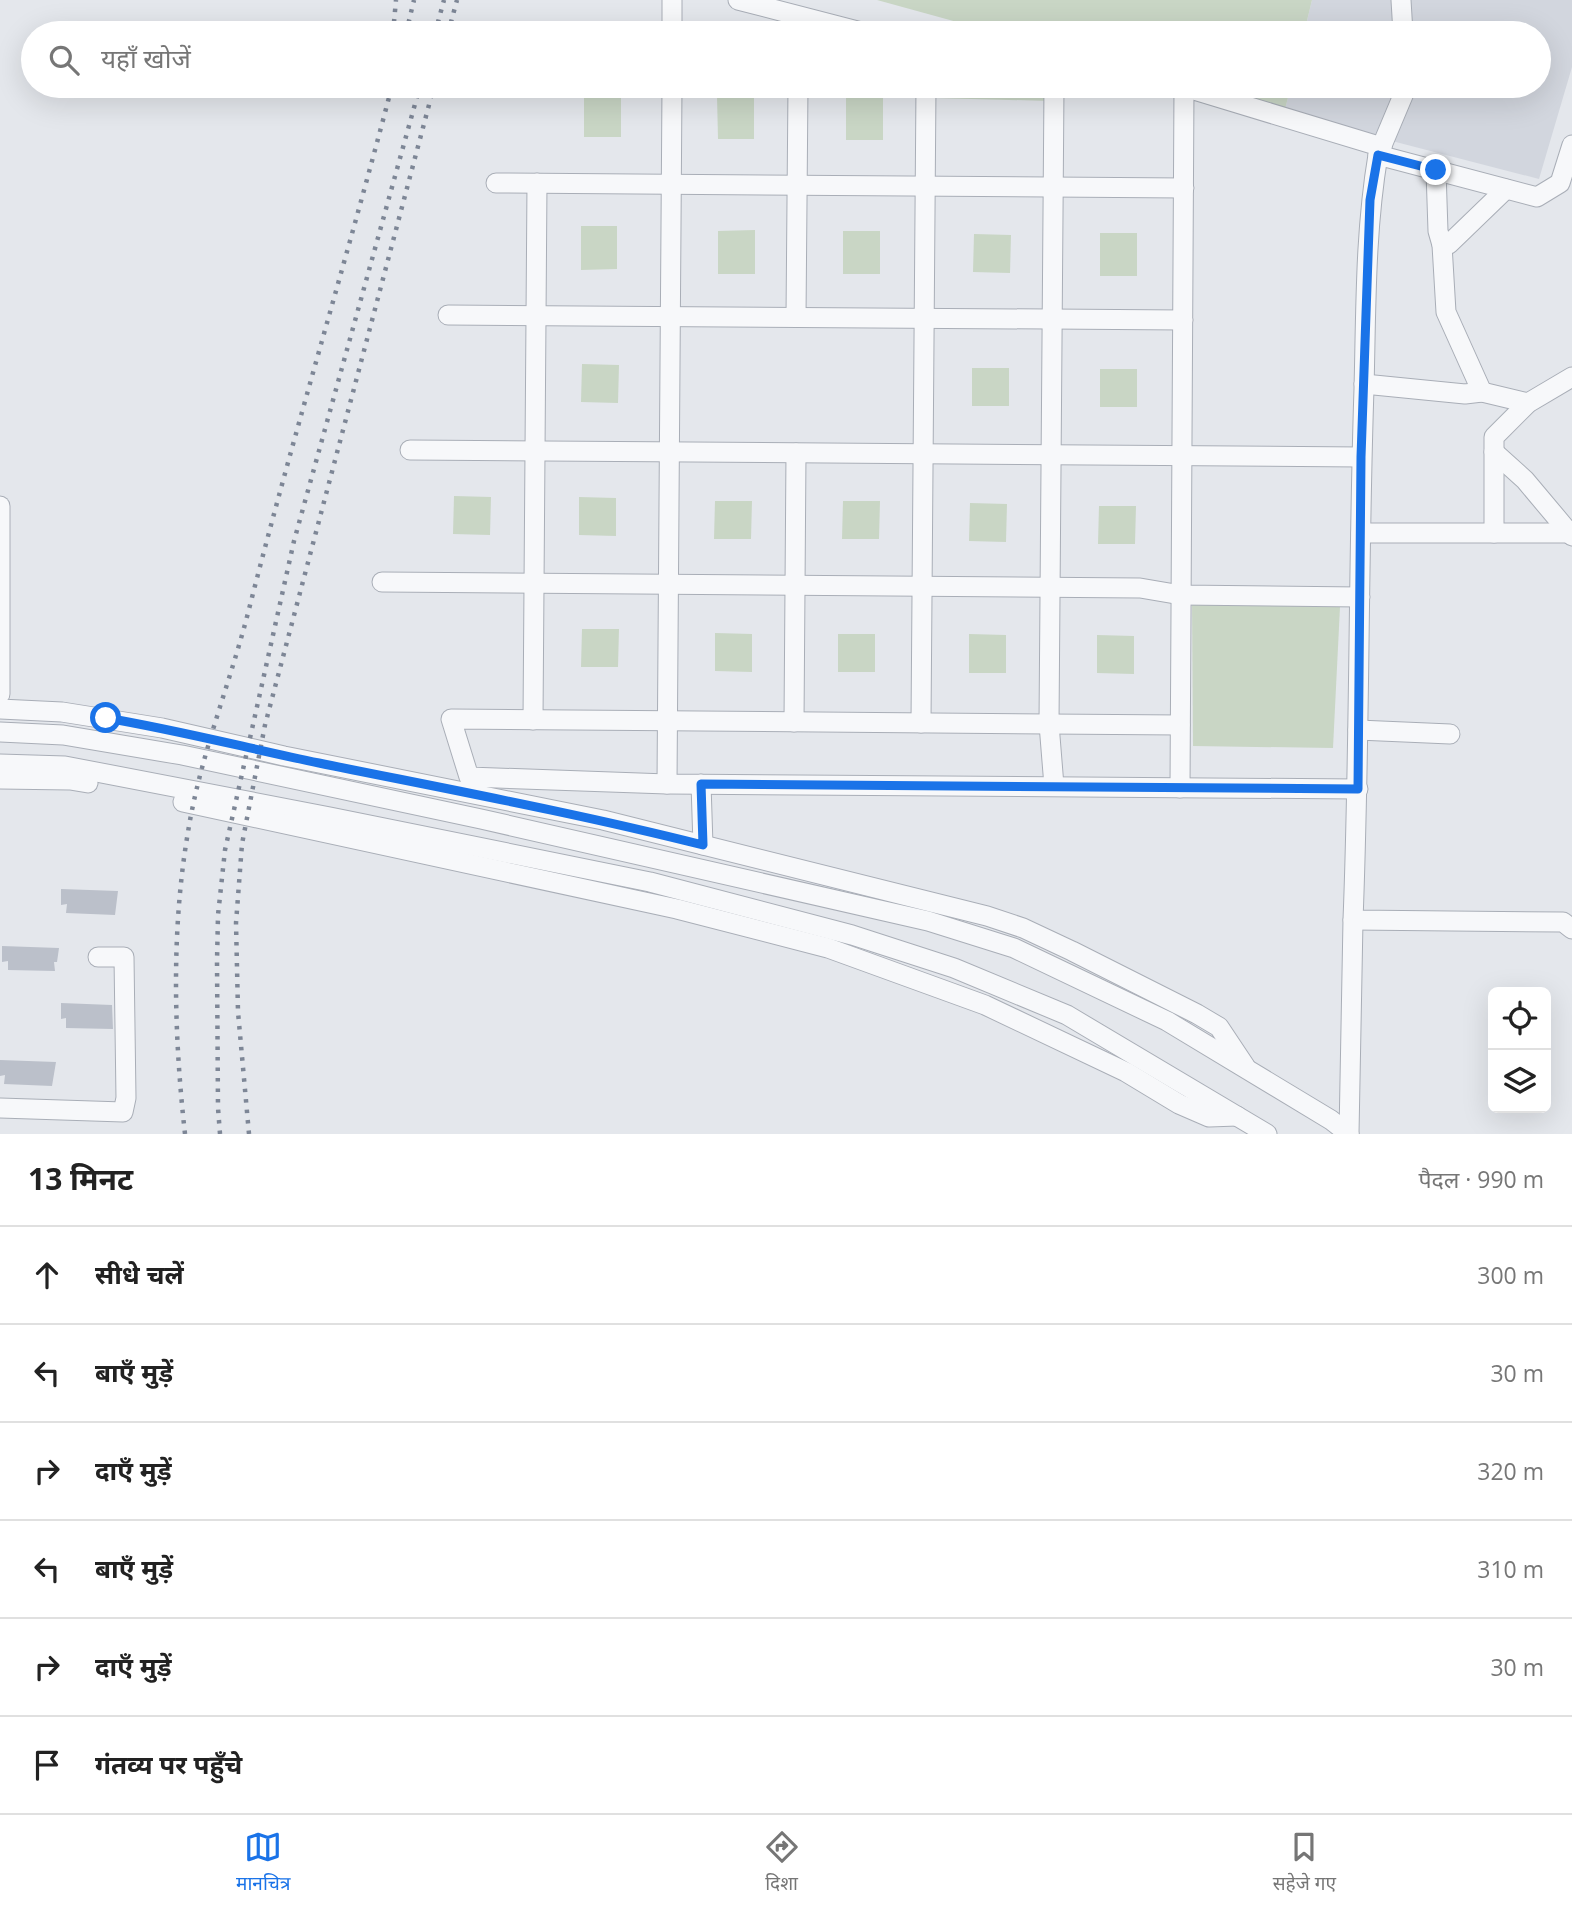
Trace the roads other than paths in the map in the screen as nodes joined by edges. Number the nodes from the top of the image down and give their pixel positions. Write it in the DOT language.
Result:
graph roads {
  1 [pos="672,0"];
  2 [pos="738,0"];
  3 [pos="1401,0"];
  4 [pos="672,21"];
  5 [pos="788,21"];
  6 [pos="1402,21"];
  7 [pos="672,98"];
  8 [pos="798,98"];
  9 [pos="926,98"];
  10 [pos="1054,98"];
  11 [pos="1184,98"];
  12 [pos="1218,98"];
  13 [pos="1402,98"];
  14 [pos="1572,145"];
  15 [pos="1380,151"];
  16 [pos="1436,170"];
  17 [pos="496,183"];
  18 [pos="537,183"];
  19 [pos="671,185"];
  20 [pos="797,185"];
  21 [pos="926,186"];
  22 [pos="1053,187"];
  23 [pos="1184,188"];
  24 [pos="1506,189"];
  25 [pos="1442,245"];
  26 [pos="448,314"];
  27 [pos="536,315"];
  28 [pos="670,317"];
  29 [pos="796,317"];
  30 [pos="924,318"];
  31 [pos="1052,319"];
  32 [pos="1183,320"];
  33 [pos="1572,377"];
  34 [pos="1364,384"];
  35 [pos="1482,392"];
  36 [pos="1528,403"];
  37 [pos="410,450"];
  38 [pos="535,451"];
  39 [pos="669,452"];
  40 [pos="1494,452"];
  41 [pos="796,453"];
  42 [pos="923,454"];
  43 [pos="1051,455"];
  44 [pos="1182,456"];
  45 [pos="1361,457"];
  46 [pos="0,506"];
  47 [pos="1361,533"];
  48 [pos="1494,533"];
  49 [pos="1571,533"];
  50 [pos="382,582"];
  51 [pos="534,583"];
  52 [pos="668,585"];
  53 [pos="795,586"];
  54 [pos="922,586"];
  55 [pos="1050,588"];
  56 [pos="1181,595"];
  57 [pos="1360,597"];
  58 [pos="0,694"];
  59 [pos="0,709"];
  60 [pos="533,720"];
  61 [pos="667,721"];
  62 [pos="794,722"];
  63 [pos="921,723"];
  64 [pos="1049,724"];
  65 [pos="1180,725"];
  66 [pos="1358,730"];
  67 [pos="0,732"];
  68 [pos="1450,734"];
  69 [pos="0,764"];
  70 [pos="0,779"];
  71 [pos="667,784"];
  72 [pos="701,784"];
  73 [pos="1055,786"];
  74 [pos="1180,788"];
  75 [pos="1358,789"];
  76 [pos="703,845"];
  77 [pos="1353,920"];
  78 [pos="1572,929"];
  79 [pos="98,957"];
  80 [pos="1248,1070"];
  81 [pos="0,1108"];
  82 [pos="1238,1116"];
  83 [pos="1263,1133"];
  84 [pos="1349,1134"];
  1 -- 4 [label="street"];
  2 -- 5 [label="street"];
  3 -- 6 [label="street"];
  7 -- 19 [label="street"];
  8 -- 20 [label="street"];
  9 -- 21 [label="street"];
  10 -- 22 [label="street"];
  11 -- 23 [label="street"];
  12 -- 15 [label="street"];
  13 -- 15 [label="street"];
  14 -- 24 [label="street"];
  15 -- 16 [label="street"];
  15 -- 34 [label="street"];
  16 -- 24 [label="street"];
  16 -- 25 [label="street"];
  17 -- 18 [label="street"];
  18 -- 19 [label="street"];
  18 -- 27 [label="street"];
  19 -- 20 [label="street"];
  19 -- 28 [label="street"];
  20 -- 21 [label="street"];
  20 -- 29 [label="street"];
  21 -- 22 [label="street"];
  21 -- 30 [label="street"];
  22 -- 23 [label="street"];
  22 -- 31 [label="street"];
  23 -- 32 [label="street"];
  24 -- 25 [label="street"];
  25 -- 35 [label="street"];
  26 -- 27 [label="street"];
  27 -- 28 [label="street"];
  27 -- 38 [label="street"];
  28 -- 29 [label="street"];
  28 -- 39 [label="street"];
  29 -- 30 [label="street"];
  30 -- 31 [label="street"];
  30 -- 42 [label="street"];
  31 -- 32 [label="street"];
  31 -- 43 [label="street"];
  32 -- 44 [label="street"];
  33 -- 36 [label="street"];
  34 -- 35 [label="street"];
  34 -- 45 [label="street"];
  35 -- 36 [label="street"];
  36 -- 40 [label="street"];
  37 -- 38 [label="street"];
  38 -- 39 [label="street"];
  38 -- 51 [label="street"];
  39 -- 41 [label="street"];
  39 -- 52 [label="street"];
  40 -- 48 [label="street"];
  40 -- 49 [label="street"];
  41 -- 42 [label="street"];
  41 -- 53 [label="street"];
  42 -- 43 [label="street"];
  42 -- 54 [label="street"];
  43 -- 44 [label="street"];
  43 -- 55 [label="street"];
  44 -- 45 [label="street"];
  44 -- 56 [label="street"];
  45 -- 47 [label="street"];
  46 -- 58 [label="street"];
  47 -- 48 [label="street"];
  47 -- 57 [label="street"];
  48 -- 49 [label="street"];
  50 -- 51 [label="street"];
  51 -- 52 [label="street"];
  51 -- 60 [label="street"];
  52 -- 53 [label="street"];
  52 -- 61 [label="street"];
  53 -- 54 [label="street"];
  53 -- 62 [label="street"];
  54 -- 55 [label="street"];
  54 -- 63 [label="street"];
  55 -- 56 [label="street"];
  55 -- 64 [label="street"];
  56 -- 57 [label="street"];
  56 -- 65 [label="street"];
  57 -- 66 [label="street"];
  59 -- 76 [label="street"];
  60 -- 61 [label="street"];
  60 -- 71 [label="street"];
  61 -- 62 [label="street"];
  61 -- 71 [label="street"];
  62 -- 63 [label="street"];
  63 -- 64 [label="street"];
  64 -- 65 [label="street"];
  64 -- 73 [label="street"];
  65 -- 74 [label="street"];
  66 -- 68 [label="street"];
  66 -- 75 [label="street"];
  67 -- 80 [label="street"];
  69 -- 82 [label="street"];
  70 -- 82 [label="street"];
  71 -- 72 [label="street"];
  72 -- 73 [label="street"];
  72 -- 76 [label="street"];
  73 -- 74 [label="street"];
  74 -- 75 [label="street"];
  75 -- 77 [label="street"];
  76 -- 80 [label="street"];
  77 -- 78 [label="street"];
  77 -- 84 [label="street"];
  79 -- 81 [label="street"];
  80 -- 84 [label="street"];
  82 -- 83 [label="street"];
}
